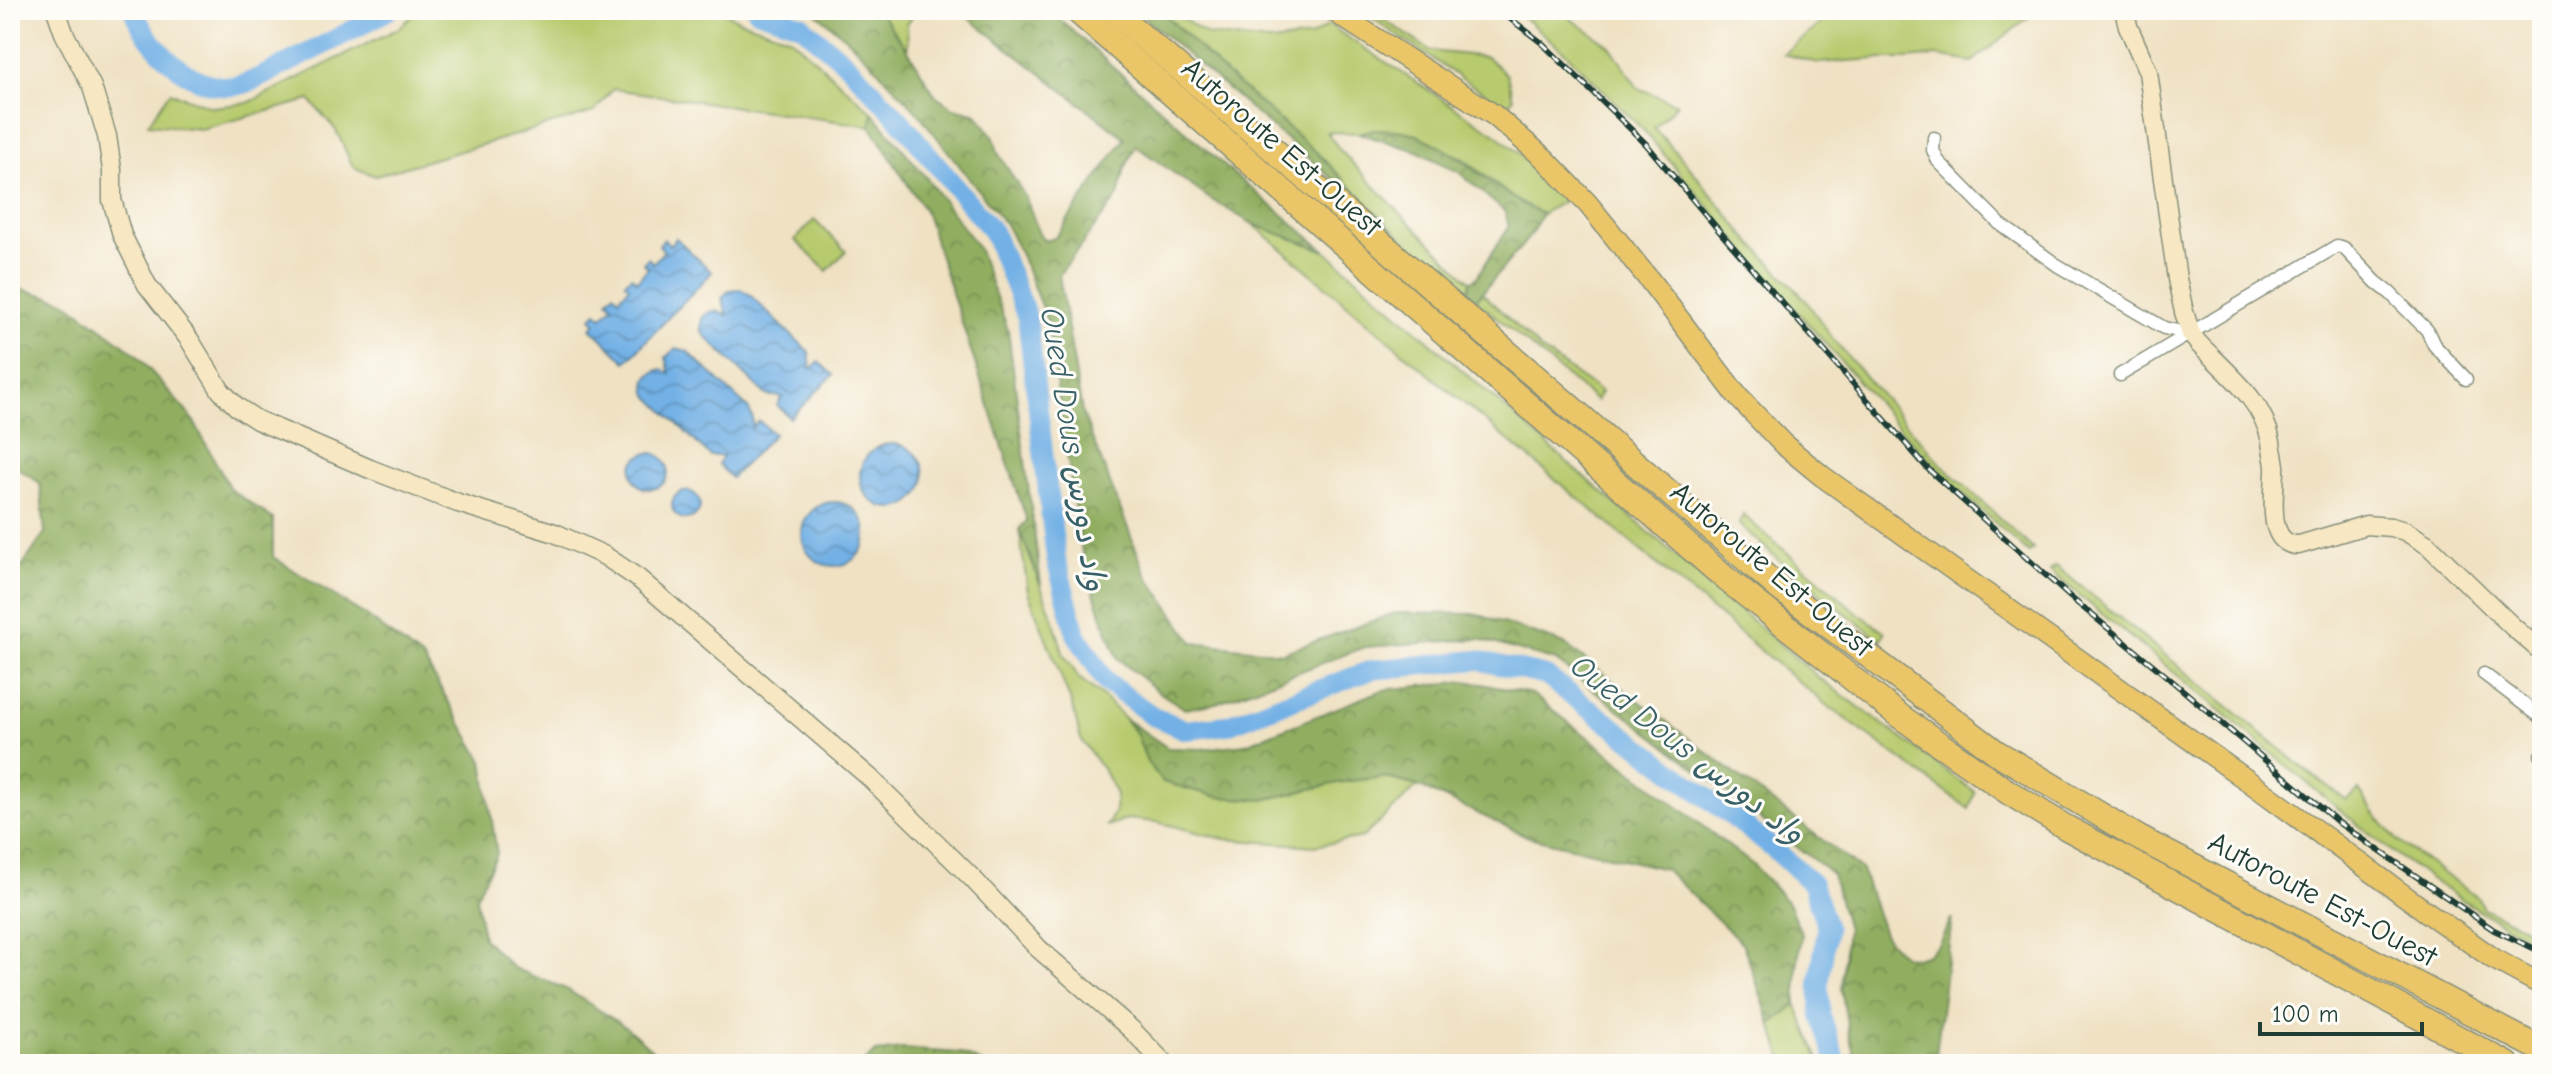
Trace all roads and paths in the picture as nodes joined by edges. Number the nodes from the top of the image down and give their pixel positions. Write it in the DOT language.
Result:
graph roads {
  1 [pos="56,10"];
  2 [pos="1076,10"];
  3 [pos="1112,10"];
  4 [pos="1332,10"];
  5 [pos="2124,10"];
  6 [pos="1934,138"];
  7 [pos="2191,334"];
  8 [pos="2120,375"];
  9 [pos="2466,379"];
  10 [pos="2542,652"];
  11 [pos="2484,674"];
  12 [pos="2542,718"];
  13 [pos="2542,985"];
  14 [pos="2542,1050"];
  15 [pos="1165,1064"];
  16 [pos="2507,1064"];
  1 -- 15 [label="street"];
  2 -- 16 [label="highway, Autoroute Est-Ouest"];
  3 -- 14 [label="highway, Autoroute Est-Ouest"];
  4 -- 13 [label="main road"];
  5 -- 7 [label="street"];
  6 -- 7 [label="street"];
  7 -- 8 [label="street"];
  7 -- 9 [label="street"];
  7 -- 10 [label="street"];
  11 -- 12 [label="street"];
}
